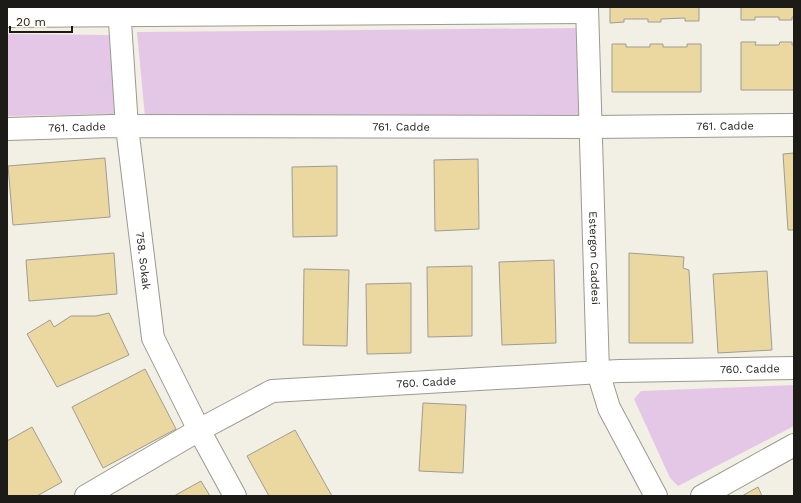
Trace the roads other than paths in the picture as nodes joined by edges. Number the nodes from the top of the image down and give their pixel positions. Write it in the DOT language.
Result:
graph roads {
  1 [pos="587,10"];
  2 [pos="120,11"];
  3 [pos="7,16"];
  4 [pos="794,125"];
  5 [pos="127,127"];
  6 [pos="591,127"];
  7 [pos="7,129"];
  8 [pos="794,368"];
  9 [pos="598,372"];
  10 [pos="199,430"];
  11 [pos="794,445"];
  12 [pos="86,496"];
  13 [pos="235,496"];
  14 [pos="656,496"];
  15 [pos="702,496"];
  1 -- 2 [label="street"];
  1 -- 6 [label="street, Estergon Caddesi"];
  2 -- 3 [label="street"];
  2 -- 5 [label="street, 758. Sokak"];
  4 -- 6 [label="street, 761. Cadde"];
  5 -- 6 [label="street, 761. Cadde"];
  5 -- 7 [label="street, 761. Cadde"];
  5 -- 10 [label="street, 758. Sokak"];
  6 -- 9 [label="street, Estergon Caddesi"];
  8 -- 9 [label="street, 760. Cadde"];
  9 -- 10 [label="street, 760. Cadde"];
  9 -- 14 [label="street, Estergon Caddesi"];
  10 -- 12 [label="street, 760. Cadde"];
  10 -- 13 [label="street, 758. Sokak"];
  11 -- 15 [label="street"];
}
